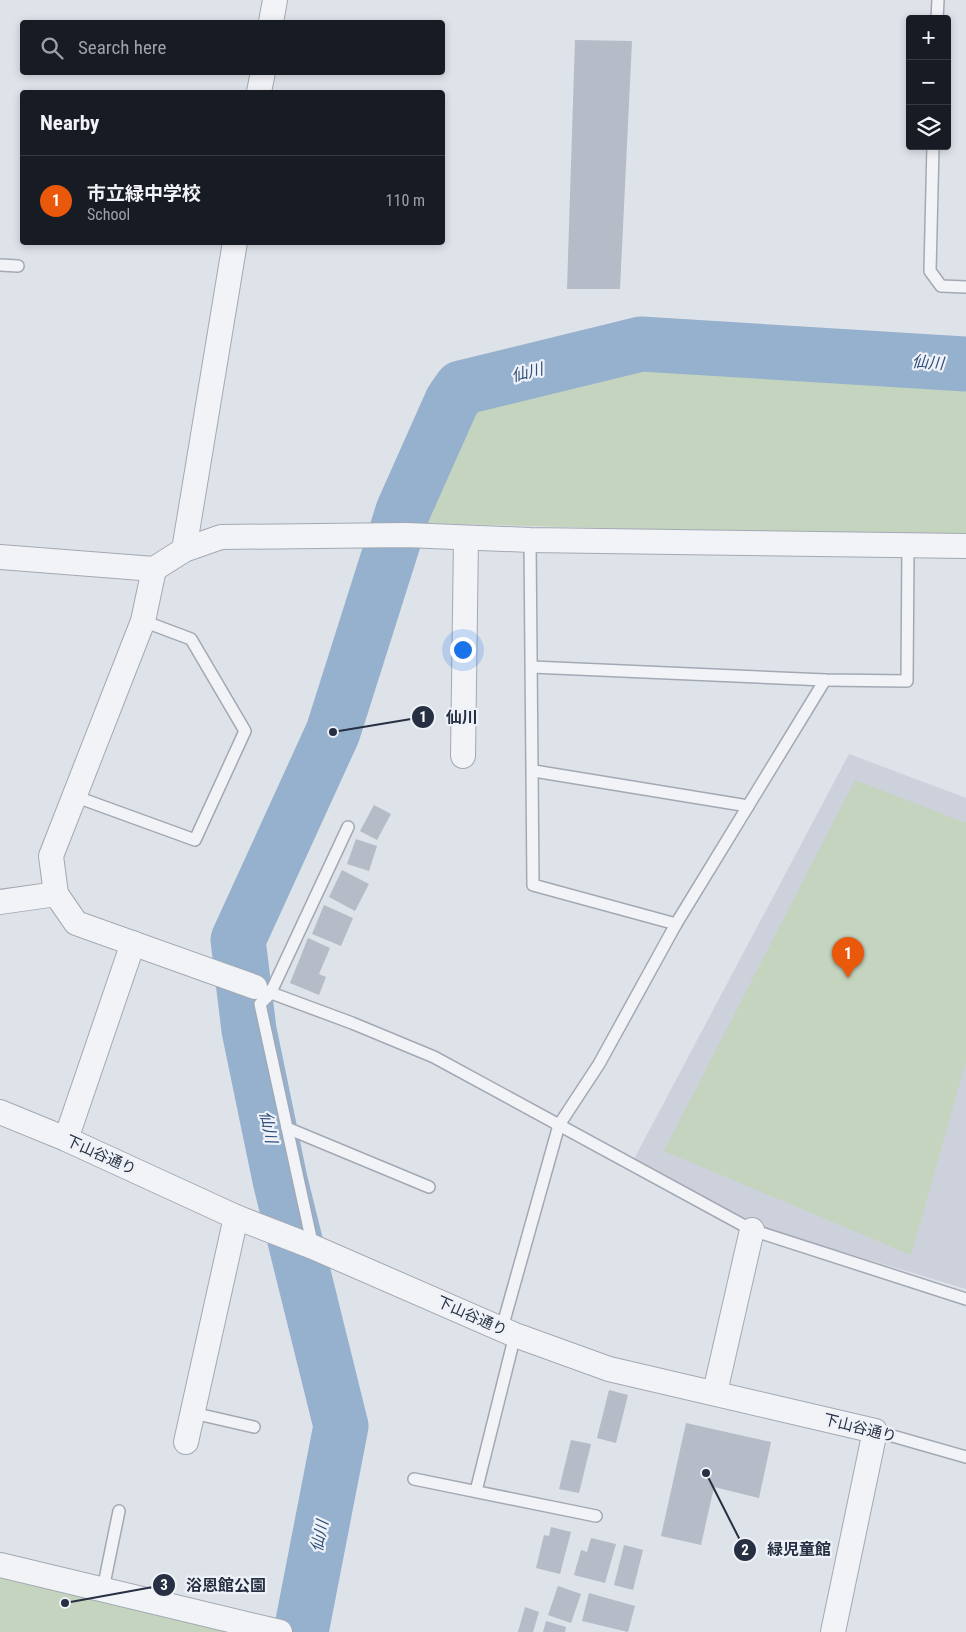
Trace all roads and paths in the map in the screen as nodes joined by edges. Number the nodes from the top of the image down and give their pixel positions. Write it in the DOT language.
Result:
graph roads {
  1 [pos="275,0"];
  2 [pos="938,0"];
  3 [pos="937,15"];
  4 [pos="271,20"];
  5 [pos="263,75"];
  6 [pos="260,90"];
  7 [pos="933,150"];
  8 [pos="235,245"];
  9 [pos="0,265"];
  10 [pos="18,266"];
  11 [pos="966,287"];
  12 [pos="466,538"];
  13 [pos="530,540"];
  14 [pos="966,546"];
  15 [pos="908,547"];
  16 [pos="184,550"];
  17 [pos="0,557"];
  18 [pos="154,569"];
  19 [pos="143,620"];
  20 [pos="532,667"];
  21 [pos="825,680"];
  22 [pos="464,756"];
  23 [pos="534,771"];
  24 [pos="74,796"];
  25 [pos="748,806"];
  26 [pos="348,826"];
  27 [pos="56,894"];
  28 [pos="0,902"];
  29 [pos="676,924"];
  30 [pos="133,943"];
  31 [pos="263,990"];
  32 [pos="0,1112"];
  33 [pos="560,1125"];
  34 [pos="288,1128"];
  35 [pos="66,1139"];
  36 [pos="429,1187"];
  37 [pos="236,1217"];
  38 [pos="752,1230"];
  39 [pos="313,1247"];
  40 [pos="966,1299"];
  41 [pos="509,1332"];
  42 [pos="715,1392"];
  43 [pos="193,1413"];
  44 [pos="254,1427"];
  45 [pos="875,1431"];
  46 [pos="186,1442"];
  47 [pos="966,1457"];
  48 [pos="414,1479"];
  49 [pos="476,1491"];
  50 [pos="119,1512"];
  51 [pos="596,1516"];
  52 [pos="0,1565"];
  53 [pos="103,1589"];
  54 [pos="280,1632"];
  55 [pos="833,1632"];
  1 -- 4 [label="street"];
  2 -- 3 [label="lane"];
  5 -- 6 [label="street"];
  7 -- 11 [label="lane"];
  8 -- 16 [label="street"];
  9 -- 10 [label="lane"];
  12 -- 13 [label="street"];
  12 -- 16 [label="street"];
  12 -- 22 [label="street"];
  13 -- 15 [label="street"];
  13 -- 20 [label="lane"];
  14 -- 15 [label="street"];
  15 -- 21 [label="lane"];
  16 -- 18 [label="street"];
  17 -- 18 [label="street"];
  18 -- 19 [label="street"];
  19 -- 24 [label="street"];
  19 -- 24 [label="lane"];
  20 -- 21 [label="lane"];
  20 -- 23 [label="lane"];
  21 -- 25 [label="lane"];
  23 -- 25 [label="lane"];
  23 -- 29 [label="lane"];
  24 -- 27 [label="street"];
  25 -- 29 [label="lane"];
  26 -- 31 [label="lane"];
  27 -- 28 [label="street"];
  27 -- 30 [label="street"];
  29 -- 33 [label="lane"];
  30 -- 31 [label="street"];
  30 -- 35 [label="street"];
  31 -- 33 [label="lane"];
  31 -- 34 [label="lane"];
  32 -- 35 [label="street, 下山谷通り"];
  33 -- 38 [label="lane"];
  33 -- 41 [label="lane"];
  34 -- 36 [label="lane"];
  34 -- 39 [label="lane"];
  35 -- 37 [label="street, 下山谷通り"];
  37 -- 39 [label="street, 下山谷通り"];
  37 -- 43 [label="street"];
  38 -- 40 [label="lane"];
  38 -- 42 [label="street"];
  39 -- 41 [label="street, 下山谷通り"];
  41 -- 42 [label="street, 下山谷通り"];
  41 -- 49 [label="lane"];
  42 -- 45 [label="street, 下山谷通り"];
  43 -- 44 [label="lane"];
  43 -- 46 [label="street"];
  45 -- 47 [label="lane, 下山谷通り"];
  45 -- 55 [label="street"];
  48 -- 49 [label="lane"];
  49 -- 51 [label="lane"];
  50 -- 53 [label="lane"];
  52 -- 53 [label="street"];
  53 -- 54 [label="street"];
}
